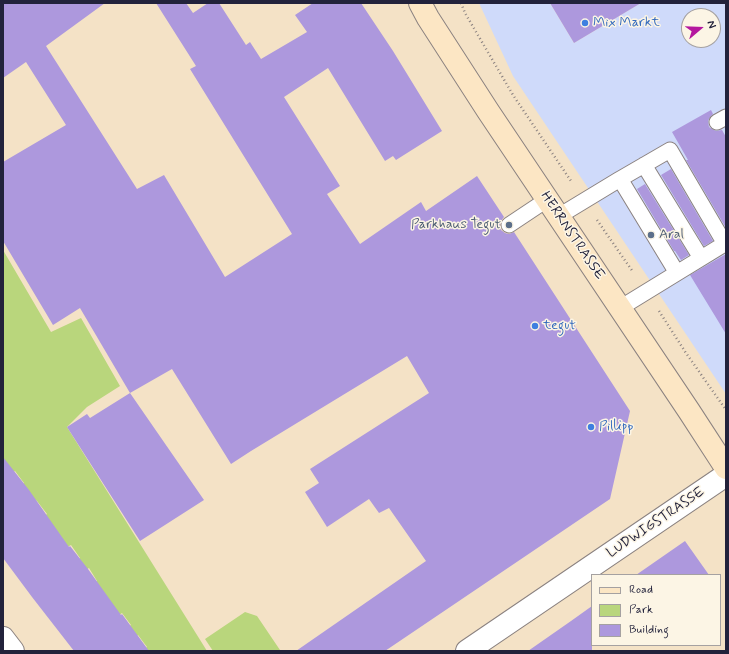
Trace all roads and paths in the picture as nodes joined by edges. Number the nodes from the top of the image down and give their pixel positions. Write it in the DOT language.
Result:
graph roads {
  1 [pos="420,3"];
  2 [pos="644,165"];
  3 [pos="620,179"];
  4 [pos="554,208"];
  5 [pos="510,225"];
  6 [pos="726,244"];
  7 [pos="701,258"];
  8 [pos="677,273"];
  9 [pos="620,308"];
  10 [pos="726,468"];
  11 [pos="726,475"];
  12 [pos="3,638"];
  13 [pos="13,651"];
  14 [pos="467,651"];
  1 -- 4 [label="street, HERRNSTRASSE"];
  2 -- 3 [label="lane"];
  2 -- 6 [label="lane"];
  2 -- 7 [label="lane"];
  3 -- 4 [label="lane"];
  3 -- 8 [label="lane"];
  4 -- 5 [label="lane"];
  4 -- 9 [label="street, HERRNSTRASSE"];
  6 -- 7 [label="lane"];
  7 -- 8 [label="lane"];
  8 -- 9 [label="lane"];
  9 -- 10 [label="street, HERRNSTRASSE"];
  11 -- 14 [label="street, LUDWIGSTRASSE"];
  12 -- 13 [label="street"];
}
